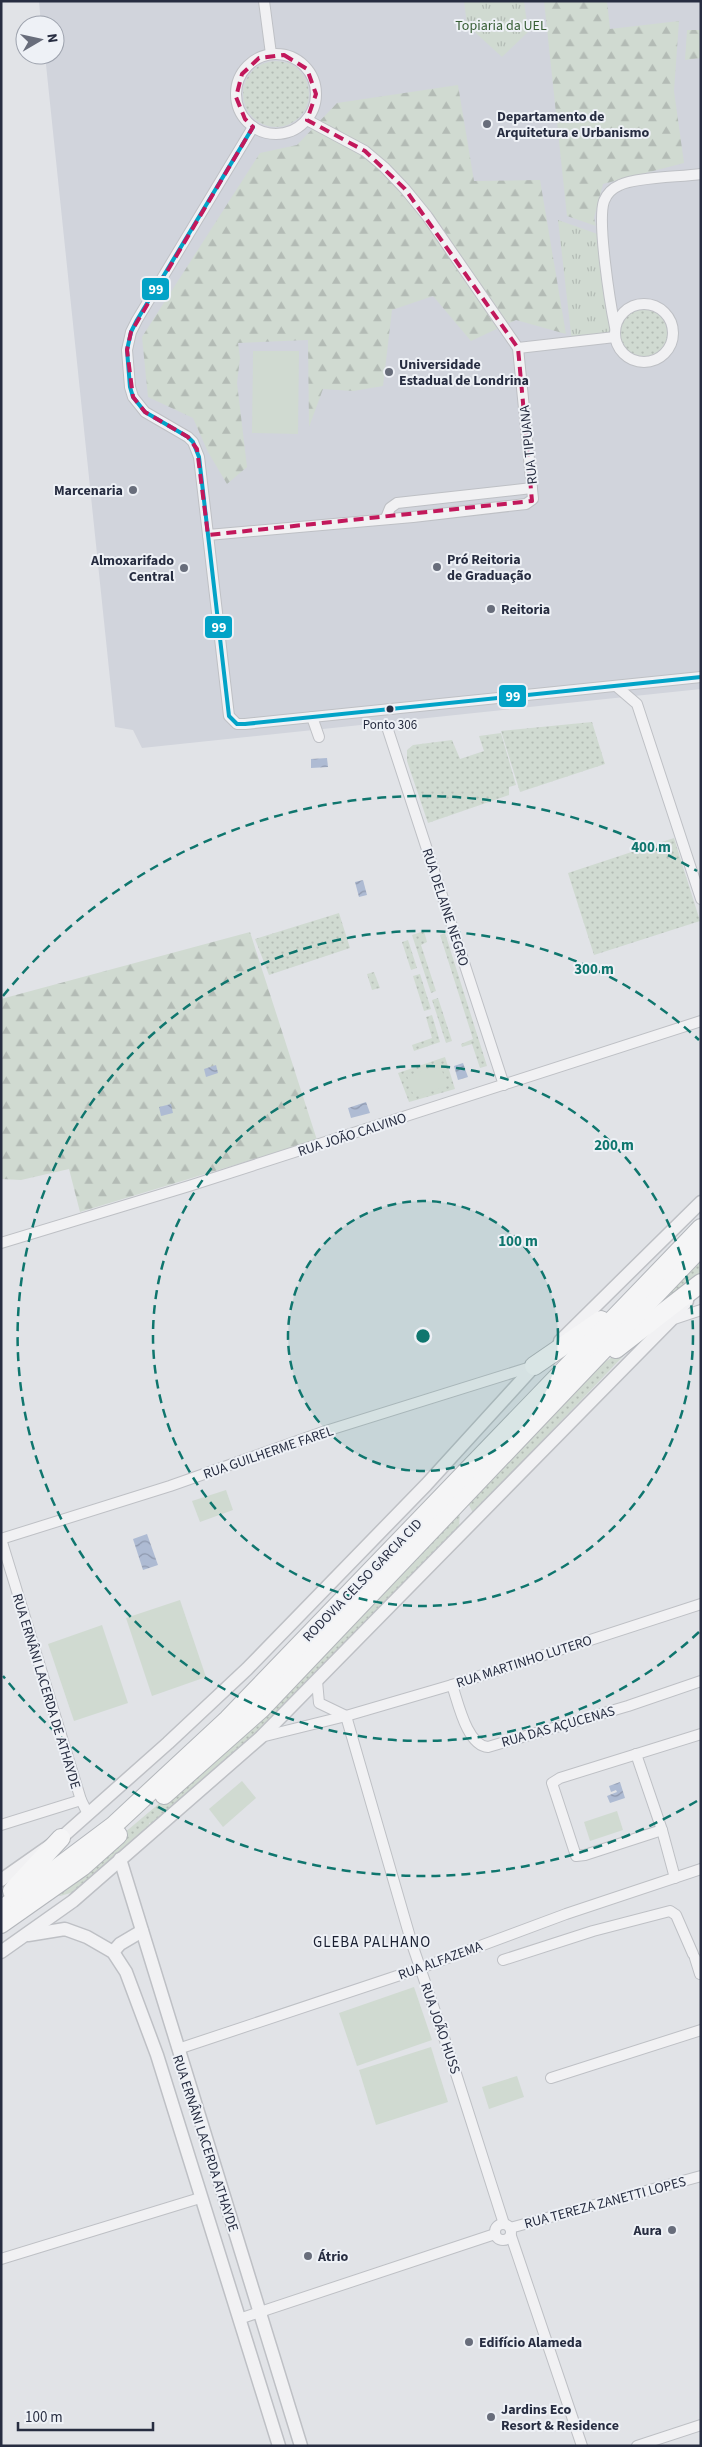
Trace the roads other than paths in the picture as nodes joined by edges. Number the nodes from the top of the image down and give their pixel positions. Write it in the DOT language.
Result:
graph roads {
  1 [pos="264,1"];
  2 [pos="271,54"];
  3 [pos="307,120"];
  4 [pos="253,127"];
  5 [pos="701,174"];
  6 [pos="615,332"];
  7 [pos="518,348"];
  8 [pos="532,488"];
  9 [pos="386,518"];
  10 [pos="208,535"];
  11 [pos="701,677"];
  12 [pos="616,686"];
  13 [pos="312,717"];
  14 [pos="388,730"];
  15 [pos="319,737"];
  16 [pos="696,866"];
  17 [pos="701,899"];
  18 [pos="701,1021"];
  19 [pos="504,1085"];
  20 [pos="701,1202"];
  21 [pos="701,1228"];
  22 [pos="1,1243"];
  23 [pos="701,1247"];
  24 [pos="701,1283"];
  25 [pos="633,1298"];
  26 [pos="701,1310"];
  27 [pos="671,1320"];
  28 [pos="534,1366"];
  29 [pos="582,1372"];
  30 [pos="1,1539"];
  31 [pos="701,1604"];
  32 [pos="317,1681"];
  33 [pos="701,1681"];
  34 [pos="452,1685"];
  35 [pos="346,1716"];
  36 [pos="701,1734"];
  37 [pos="261,1737"];
  38 [pos="636,1754"];
  39 [pos="81,1800"];
  40 [pos="87,1812"];
  41 [pos="1,1826"];
  42 [pos="662,1830"];
  43 [pos="61,1838"];
  44 [pos="120,1860"];
  45 [pos="701,1869"];
  46 [pos="675,1878"];
  47 [pos="1,1880"];
  48 [pos="1,1902"];
  49 [pos="1,1910"];
  50 [pos="1,1924"];
  51 [pos="142,1931"];
  52 [pos="25,1936"];
  53 [pos="1,1952"];
  54 [pos="113,1952"];
  55 [pos="696,1959"];
  56 [pos="503,1960"];
  57 [pos="421,1968"];
  58 [pos="700,1974"];
  59 [pos="701,2030"];
  60 [pos="178,2049"];
  61 [pos="157,2055"];
  62 [pos="551,2078"];
  63 [pos="701,2176"];
  64 [pos="200,2198"];
  65 [pos="508,2229"];
  66 [pos="1,2259"];
  67 [pos="259,2312"];
  68 [pos="239,2319"];
  69 [pos="701,2425"];
  70 [pos="580,2444"];
  71 [pos="279,2446"];
  72 [pos="301,2446"];
  73 [pos="637,2446"];
  1 -- 2 [label="street"];
  2 -- 3 [label="street"];
  2 -- 4 [label="street"];
  3 -- 4 [label="street"];
  3 -- 7 [label="street, RUA TIPUANA"];
  4 -- 10 [label="street"];
  5 -- 6 [label="street"];
  6 -- 6 [label="street"];
  6 -- 7 [label="street"];
  7 -- 8 [label="street, RUA TIPUANA"];
  8 -- 9 [label="street"];
  8 -- 9 [label="street, RUA TIPUANA"];
  9 -- 10 [label="street, RUA TIPUANA"];
  10 -- 13 [label="street"];
  11 -- 12 [label="street"];
  12 -- 13 [label="street"];
  12 -- 16 [label="street"];
  13 -- 15 [label="street"];
  14 -- 19 [label="street, RUA DELAINE NEGRO"];
  16 -- 17 [label="street"];
  18 -- 19 [label="street, RUA JOÃO CALVINO"];
  19 -- 22 [label="street, RUA JOÃO CALVINO"];
  20 -- 28 [label="street, RODOVIA CELSO GARCIA CID"];
  21 -- 25 [label="highway, RODOVIA CELSO GARCIA CID"];
  23 -- 29 [label="highway, RODOVIA CELSO GARCIA CID"];
  24 -- 27 [label="street"];
  24 -- 29 [label="highway"];
  25 -- 28 [label="highway"];
  25 -- 49 [label="highway, RODOVIA CELSO GARCIA CID"];
  26 -- 27 [label="street"];
  27 -- 32 [label="street"];
  28 -- 30 [label="street, RUA GUILHERME FAREL"];
  28 -- 40 [label="street, RODOVIA CELSO GARCIA CID"];
  29 -- 50 [label="highway, RODOVIA CELSO GARCIA CID"];
  30 -- 39 [label="street, RUA ERNÂNI LACERDA DE ATHAYDE"];
  31 -- 34 [label="street, RUA MARTINHO LUTERO"];
  32 -- 35 [label="street"];
  32 -- 37 [label="street"];
  33 -- 34 [label="street, RUA DAS AÇUCENAS"];
  34 -- 35 [label="street, RUA MARTINHO LUTERO"];
  35 -- 37 [label="street"];
  35 -- 57 [label="street, RUA JOÃO HUSS"];
  36 -- 38 [label="street"];
  37 -- 44 [label="street"];
  38 -- 42 [label="street"];
  38 -- 42 [label="street"];
  39 -- 40 [label="street, RUA ERNÂNI LACERDA DE ATHAYDE"];
  39 -- 41 [label="street"];
  40 -- 43 [label="street, RODOVIA CELSO GARCIA CID"];
  42 -- 46 [label="street"];
  43 -- 47 [label="street, RODOVIA CELSO GARCIA CID"];
  43 -- 48 [label="highway"];
  44 -- 51 [label="street"];
  44 -- 52 [label="street"];
  45 -- 46 [label="street, RUA ALFAZEMA"];
  46 -- 57 [label="street, RUA ALFAZEMA"];
  51 -- 54 [label="street"];
  51 -- 60 [label="street"];
  52 -- 53 [label="street"];
  52 -- 54 [label="street"];
  54 -- 61 [label="street"];
  55 -- 56 [label="street"];
  55 -- 58 [label="street"];
  57 -- 60 [label="street, RUA ALFAZEMA"];
  57 -- 65 [label="street, RUA JOÃO HUSS"];
  59 -- 62 [label="street"];
  60 -- 61 [label="street, RUA ERNÂNI LACERDA ATHAYDE"];
  60 -- 67 [label="street, RUA ERNÂNI LACERDA ATHAYDE"];
  61 -- 64 [label="street, RUA ERNÂNI LACERDA ATHAYDE"];
  63 -- 65 [label="street, RUA TEREZA ZANETTI LOPES"];
  64 -- 66 [label="street"];
  64 -- 68 [label="street, RUA ERNÂNI LACERDA ATHAYDE"];
  65 -- 67 [label="street"];
  65 -- 70 [label="street, RUA JOÃO HUSS"];
  67 -- 68 [label="street"];
  67 -- 72 [label="street, RUA ERNÂNI LACERDA ATHAYDE"];
  68 -- 71 [label="street, RUA ERNÂNI LACERDA ATHAYDE"];
  69 -- 73 [label="street"];
}
